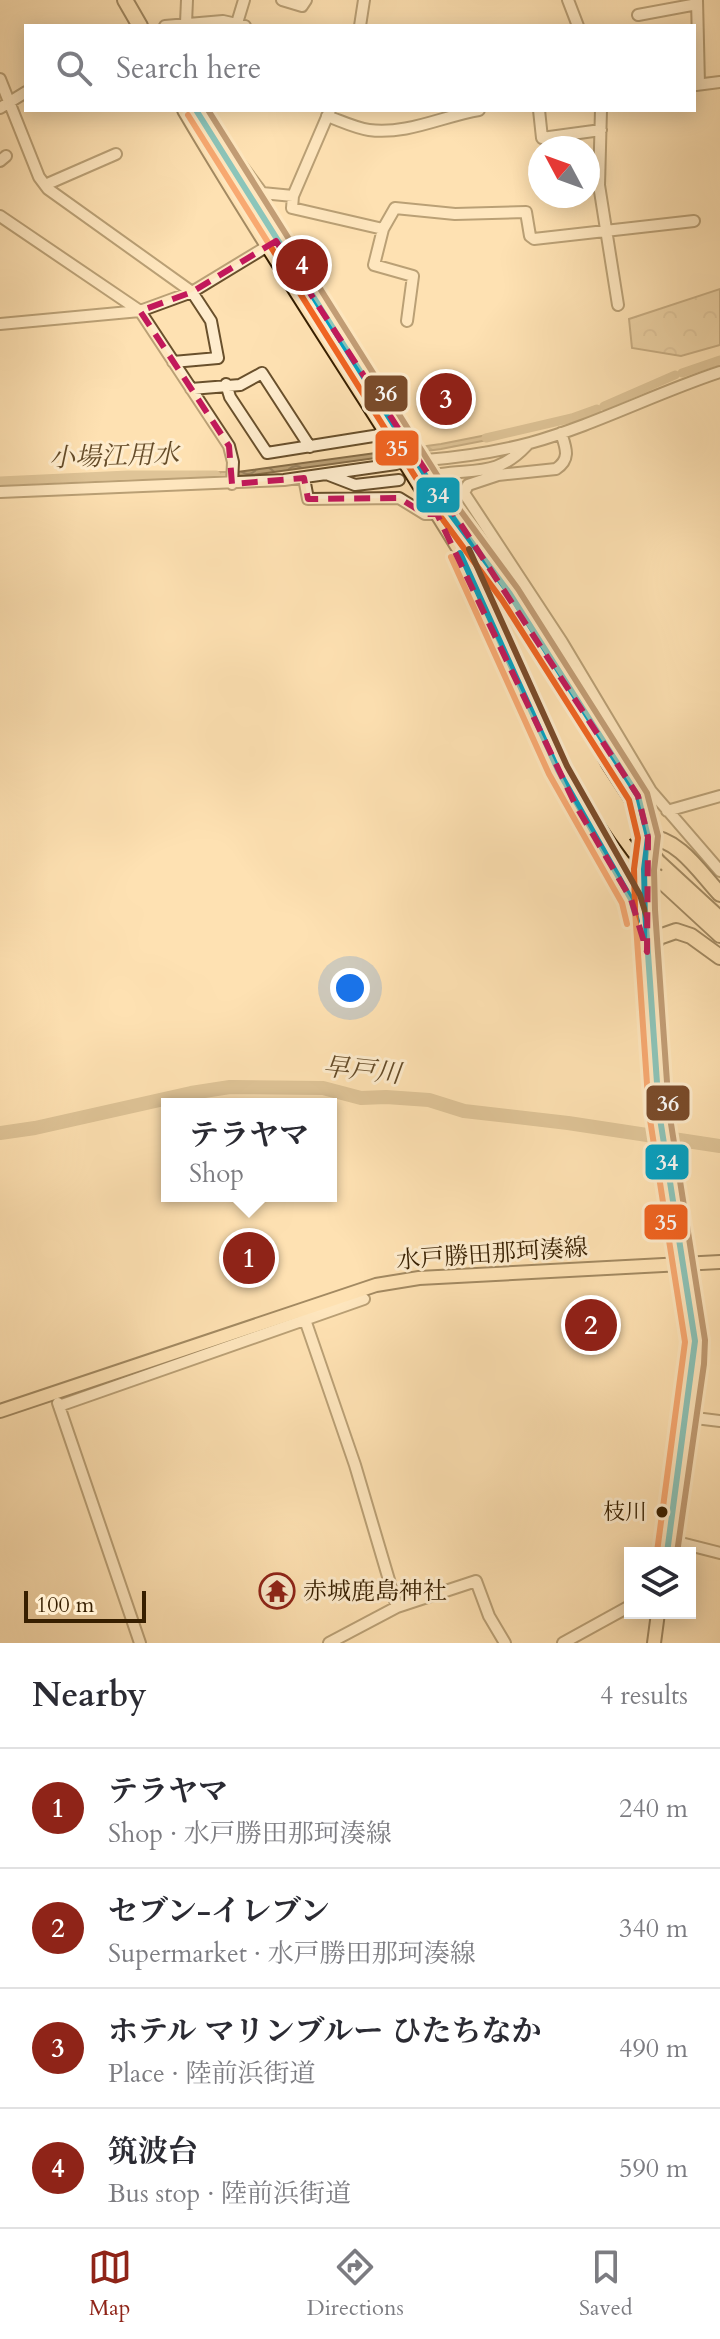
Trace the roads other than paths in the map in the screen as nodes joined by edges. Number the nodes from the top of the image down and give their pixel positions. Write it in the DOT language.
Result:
graph roads {
  1 [pos="125,0"];
  2 [pos="187,0"];
  3 [pos="244,0"];
  4 [pos="282,0"];
  5 [pos="306,0"];
  6 [pos="364,0"];
  7 [pos="568,0"];
  8 [pos="697,2"];
  9 [pos="638,15"];
  10 [pos="186,23"];
  11 [pos="139,24"];
  12 [pos="179,24"];
  13 [pos="241,24"];
  14 [pos="360,24"];
  15 [pos="577,24"];
  16 [pos="0,79"];
  17 [pos="720,82"];
  18 [pos="697,85"];
  19 [pos="24,93"];
  20 [pos="10,102"];
  21 [pos="0,108"];
  22 [pos="186,112"];
  23 [pos="197,112"];
  24 [pos="467,112"];
  25 [pos="539,112"];
  26 [pos="601,112"];
  27 [pos="328,113"];
  28 [pos="601,130"];
  29 [pos="116,154"];
  30 [pos="227,161"];
  31 [pos="45,185"];
  32 [pos="293,196"];
  33 [pos="0,216"];
  34 [pos="694,221"];
  35 [pos="383,229"];
  36 [pos="606,233"];
  37 [pos="272,244"];
  38 [pos="192,292"];
  39 [pos="618,305"];
  40 [pos="140,311"];
  41 [pos="407,321"];
  42 [pos="0,324"];
  43 [pos="173,362"];
  44 [pos="720,372"];
  45 [pos="226,384"];
  46 [pos="191,389"];
  47 [pos="561,433"];
  48 [pos="386,434"];
  49 [pos="529,443"];
  50 [pos="310,447"];
  51 [pos="426,460"];
  52 [pos="396,464"];
  53 [pos="327,474"];
  54 [pos="441,474"];
  55 [pos="304,478"];
  56 [pos="399,480"];
  57 [pos="232,484"];
  58 [pos="0,492"];
  59 [pos="437,514"];
  60 [pos="454,520"];
  61 [pos="453,539"];
  62 [pos="645,794"];
  63 [pos="720,796"];
  64 [pos="667,811"];
  65 [pos="680,826"];
  66 [pos="642,835"];
  67 [pos="666,840"];
  68 [pos="657,869"];
  69 [pos="720,871"];
  70 [pos="720,894"];
  71 [pos="720,919"];
  72 [pos="720,935"];
  73 [pos="647,952"];
  74 [pos="720,957"];
  75 [pos="720,1262"];
  76 [pos="683,1264"];
  77 [pos="364,1299"];
  78 [pos="303,1314"];
  79 [pos="54,1392"];
  80 [pos="59,1406"];
  81 [pos="0,1411"];
  82 [pos="687,1417"];
  83 [pos="720,1421"];
  84 [pos="668,1546"];
  85 [pos="720,1553"];
  86 [pos="397,1607"];
  87 [pos="624,1609"];
  88 [pos="657,1619"];
  89 [pos="140,1643"];
  90 [pos="329,1643"];
  91 [pos="505,1643"];
  92 [pos="563,1643"];
  93 [pos="654,1643"];
  1 -- 11 [label="highway"];
  2 -- 10 [label="street"];
  3 -- 13 [label="street"];
  4 -- 5 [label="street"];
  6 -- 14 [label="street"];
  7 -- 15 [label="street"];
  8 -- 9 [label="street"];
  8 -- 18 [label="street"];
  10 -- 12 [label="street"];
  10 -- 13 [label="street"];
  16 -- 20 [label="street"];
  17 -- 18 [label="street"];
  19 -- 20 [label="street"];
  20 -- 21 [label="street"];
  20 -- 31 [label="street"];
  22 -- 37 [label="highway"];
  23 -- 30 [label="highway"];
  24 -- 27 [label="street"];
  25 -- 28 [label="street"];
  26 -- 28 [label="street"];
  27 -- 32 [label="street"];
  28 -- 36 [label="street"];
  29 -- 31 [label="street"];
  30 -- 32 [label="street"];
  30 -- 37 [label="highway"];
  31 -- 38 [label="street"];
  32 -- 35 [label="street"];
  33 -- 40 [label="street"];
  34 -- 36 [label="street"];
  35 -- 36 [label="street"];
  35 -- 41 [label="street"];
  36 -- 39 [label="street"];
  37 -- 38 [label="street"];
  37 -- 48 [label="highway"];
  37 -- 60 [label="highway"];
  38 -- 40 [label="street"];
  38 -- 43 [label="street"];
  40 -- 42 [label="street"];
  40 -- 43 [label="street"];
  43 -- 46 [label="street"];
  44 -- 47 [label="street"];
  45 -- 46 [label="street"];
  45 -- 50 [label="street"];
  45 -- 50 [label="street"];
  46 -- 57 [label="street"];
  47 -- 49 [label="street"];
  47 -- 62 [label="street"];
  48 -- 50 [label="street"];
  48 -- 59 [label="highway"];
  49 -- 51 [label="street"];
  49 -- 54 [label="street"];
  52 -- 53 [label="street"];
  53 -- 55 [label="street"];
  53 -- 56 [label="street"];
  55 -- 57 [label="street"];
  55 -- 59 [label="street"];
  57 -- 58 [label="street"];
  59 -- 61 [label="highway"];
  60 -- 62 [label="highway"];
  60 -- 66 [label="highway"];
  61 -- 68 [label="highway, bridge"];
  61 -- 73 [label="highway"];
  62 -- 64 [label="street"];
  62 -- 66 [label="highway"];
  63 -- 64 [label="street"];
  64 -- 65 [label="street"];
  65 -- 67 [label="street"];
  65 -- 69 [label="street"];
  66 -- 67 [label="highway"];
  66 -- 68 [label="highway, bridge"];
  66 -- 73 [label="main road"];
  67 -- 70 [label="highway"];
  68 -- 71 [label="highway"];
  68 -- 72 [label="highway"];
  73 -- 74 [label="highway"];
  73 -- 76 [label="main road"];
  75 -- 76 [label="main road, 水戸勝田那珂湊線"];
  76 -- 78 [label="main road, 水戸勝田那珂湊線"];
  76 -- 82 [label="main road"];
  77 -- 78 [label="street"];
  78 -- 79 [label="main road, 水戸勝田那珂湊線"];
  78 -- 80 [label="street"];
  78 -- 86 [label="street"];
  79 -- 80 [label="street"];
  79 -- 81 [label="main road, 水戸勝田那珂湊線"];
  80 -- 89 [label="street"];
  82 -- 83 [label="street"];
  82 -- 84 [label="main road"];
  84 -- 85 [label="street"];
  86 -- 90 [label="street"];
  86 -- 91 [label="street"];
  87 -- 92 [label="street"];
  88 -- 93 [label="main road"];
}
